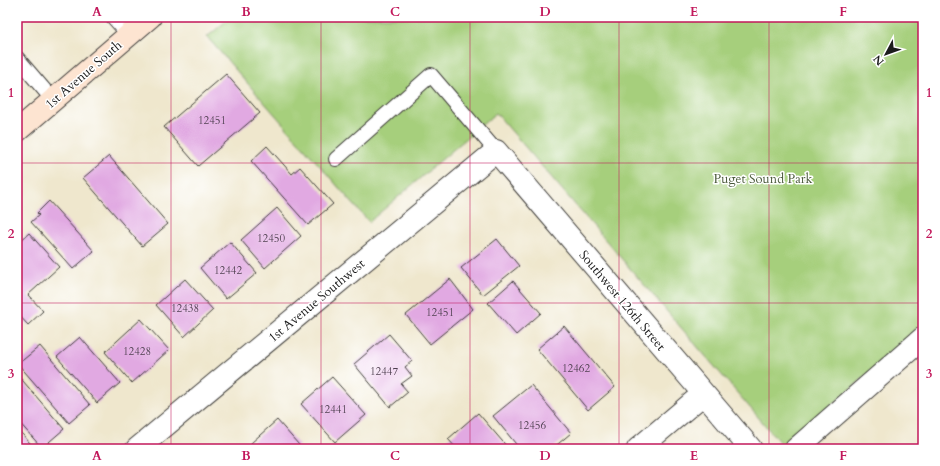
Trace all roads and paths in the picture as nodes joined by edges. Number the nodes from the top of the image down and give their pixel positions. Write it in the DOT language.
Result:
graph roads {
  1 [pos="113,17"];
  2 [pos="150,17"];
  3 [pos="129,35"];
  4 [pos="17,58"];
  5 [pos="53,100"];
  6 [pos="17,132"];
  7 [pos="496,151"];
  8 [pos="336,159"];
  9 [pos="923,338"];
  10 [pos="703,394"];
  11 [pos="137,449"];
  12 [pos="638,449"];
  13 [pos="751,449"];
  14 [pos="796,449"];
  1 -- 3 [label="lane"];
  2 -- 3 [label="main road, 1st Avenue South"];
  3 -- 5 [label="main road, 1st Avenue South"];
  4 -- 5 [label="lane"];
  5 -- 6 [label="main road, 1st Avenue South"];
  7 -- 8 [label="lane"];
  7 -- 10 [label="street, Southwest 126th Street"];
  7 -- 11 [label="street, 1st Avenue Southwest"];
  9 -- 14 [label="street"];
  10 -- 12 [label="street"];
  10 -- 13 [label="street, Southwest 126th Street"];
}
